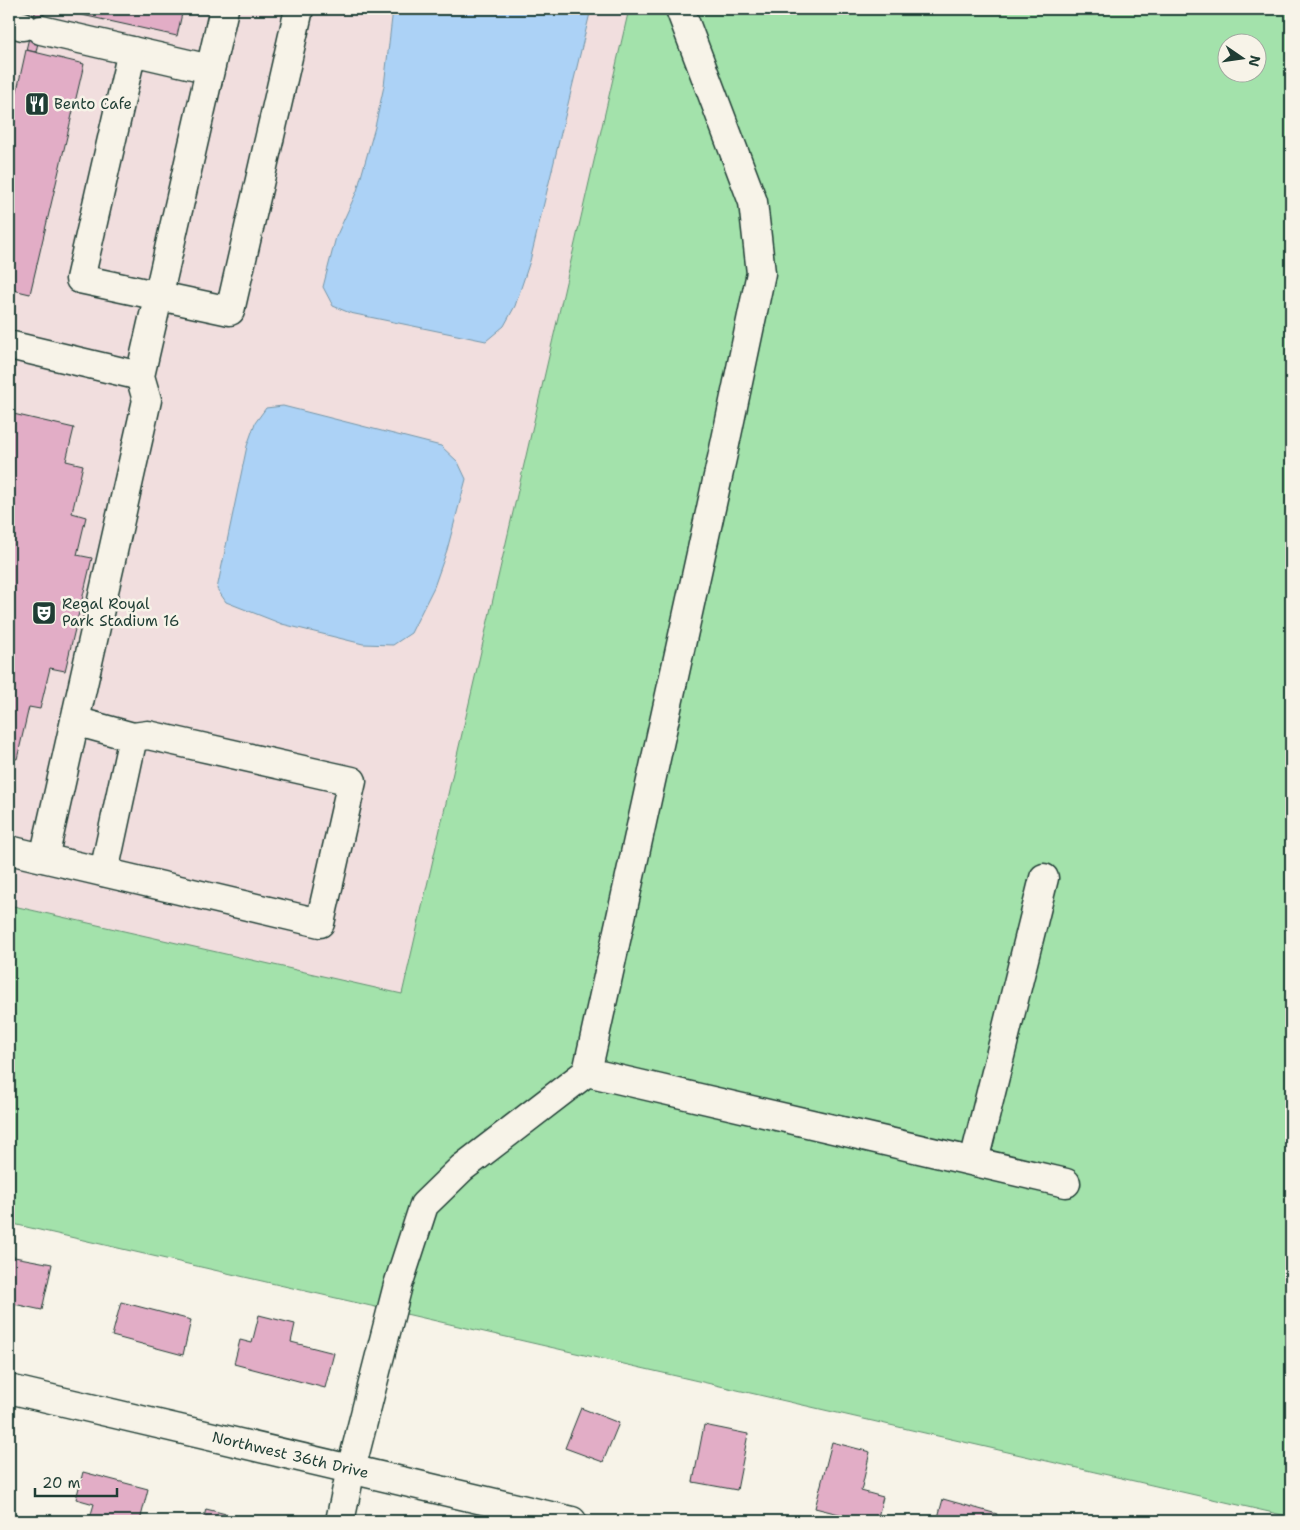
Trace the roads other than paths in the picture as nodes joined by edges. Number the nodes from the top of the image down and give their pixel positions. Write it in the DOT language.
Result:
graph roads {
  1 [pos="224,9"];
  2 [pos="299,9"];
  3 [pos="680,9"];
  4 [pos="24,26"];
  5 [pos="132,50"];
  6 [pos="210,69"];
  7 [pos="158,295"];
  8 [pos="9,345"];
  9 [pos="140,376"];
  10 [pos="75,721"];
  11 [pos="133,737"];
  12 [pos="9,850"];
  13 [pos="44,858"];
  14 [pos="104,872"];
  15 [pos="1044,878"];
  16 [pos="587,1072"];
  17 [pos="974,1161"];
  18 [pos="1066,1183"];
  19 [pos="9,1389"];
  20 [pos="352,1469"];
  21 [pos="340,1521"];
  22 [pos="572,1521"];
  1 -- 6 [label="street"];
  2 -- 7 [label="street"];
  3 -- 16 [label="street"];
  4 -- 5 [label="street"];
  5 -- 6 [label="street"];
  5 -- 7 [label="street"];
  6 -- 7 [label="street"];
  7 -- 9 [label="street"];
  8 -- 9 [label="street"];
  9 -- 10 [label="street"];
  10 -- 11 [label="street"];
  10 -- 13 [label="street"];
  11 -- 14 [label="street"];
  11 -- 14 [label="street"];
  12 -- 13 [label="street"];
  13 -- 14 [label="street"];
  15 -- 17 [label="street"];
  16 -- 17 [label="street"];
  16 -- 20 [label="street"];
  17 -- 18 [label="street"];
  19 -- 20 [label="street, Northwest 36th Drive"];
  20 -- 21 [label="street"];
  20 -- 22 [label="street, Northwest 36th Drive"];
}
